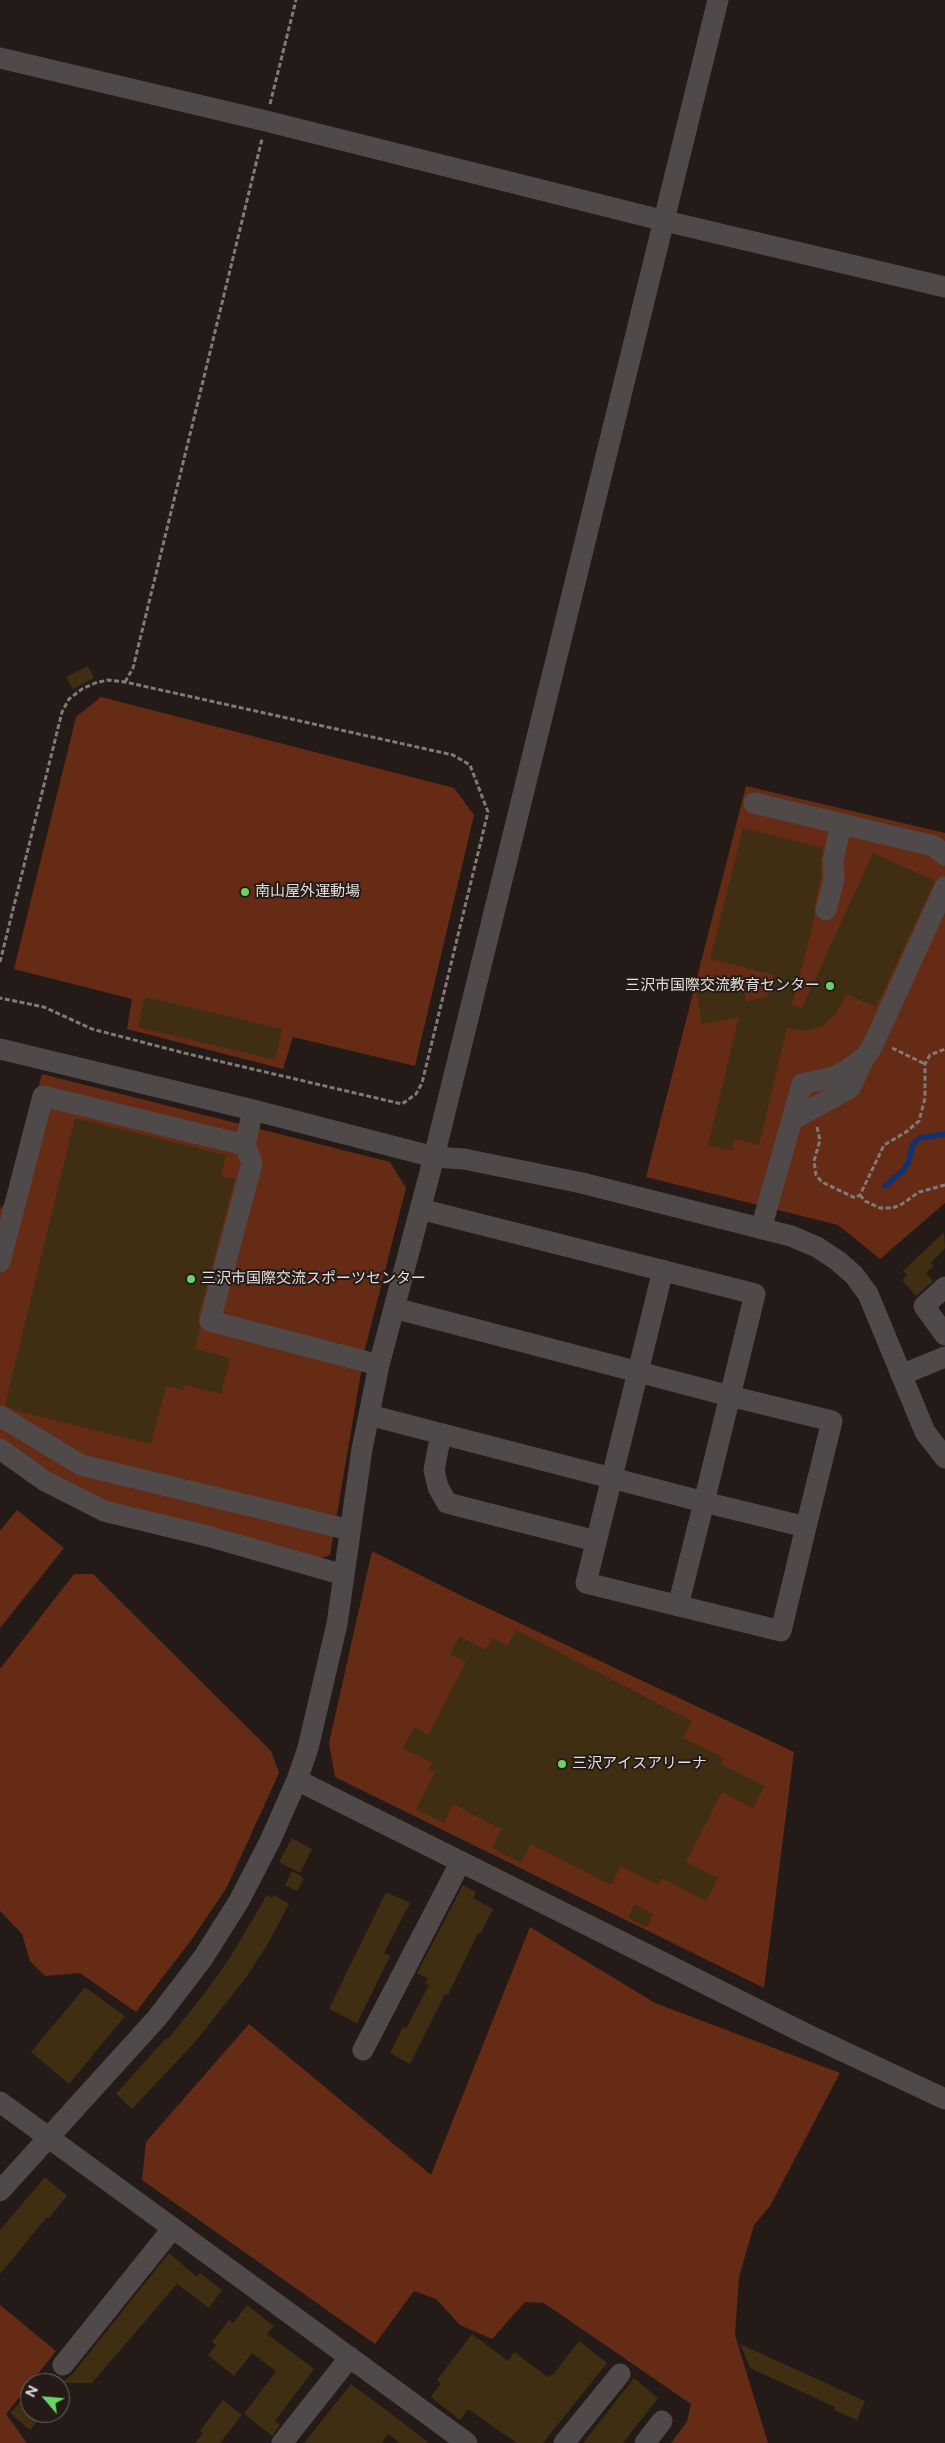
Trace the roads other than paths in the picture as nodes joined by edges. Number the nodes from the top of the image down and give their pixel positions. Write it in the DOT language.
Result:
graph roads {
  1 [pos="718,0"];
  2 [pos="0,58"];
  3 [pos="666,221"];
  4 [pos="945,287"];
  5 [pos="754,803"];
  6 [pos="841,824"];
  7 [pos="945,855"];
  8 [pos="945,887"];
  9 [pos="826,910"];
  10 [pos="0,1049"];
  11 [pos="253,1110"];
  12 [pos="245,1145"];
  13 [pos="434,1157"];
  14 [pos="420,1209"];
  15 [pos="761,1229"];
  16 [pos="0,1262"];
  17 [pos="663,1270"];
  18 [pos="945,1287"];
  19 [pos="394,1308"];
  20 [pos="945,1335"];
  21 [pos="945,1356"];
  22 [pos="380,1364"];
  23 [pos="638,1372"];
  24 [pos="901,1375"];
  25 [pos="730,1396"];
  26 [pos="369,1415"];
  27 [pos="0,1416"];
  28 [pos="441,1434"];
  29 [pos="0,1449"];
  30 [pos="945,1458"];
  31 [pos="612,1478"];
  32 [pos="704,1502"];
  33 [pos="806,1527"];
  34 [pos="350,1530"];
  35 [pos="596,1541"];
  36 [pos="344,1576"];
  37 [pos="678,1606"];
  38 [pos="297,1780"];
  39 [pos="460,1863"];
  40 [pos="364,2050"];
  41 [pos="945,2099"];
  42 [pos="0,2102"];
  43 [pos="49,2138"];
  44 [pos="0,2191"];
  45 [pos="173,2228"];
  46 [pos="350,2357"];
  47 [pos="63,2365"];
  48 [pos="620,2374"];
  49 [pos="662,2421"];
  50 [pos="282,2443"];
  51 [pos="467,2443"];
  52 [pos="564,2443"];
  53 [pos="645,2443"];
  1 -- 3 [label="street"];
  2 -- 3 [label="street"];
  3 -- 4 [label="street"];
  3 -- 13 [label="street"];
  5 -- 6 [label="street"];
  6 -- 7 [label="street"];
  6 -- 9 [label="street"];
  8 -- 15 [label="street"];
  10 -- 11 [label="street"];
  11 -- 12 [label="street"];
  11 -- 13 [label="street"];
  12 -- 16 [label="street"];
  12 -- 22 [label="street"];
  13 -- 14 [label="street"];
  13 -- 15 [label="street"];
  14 -- 17 [label="street"];
  14 -- 19 [label="street"];
  15 -- 24 [label="street"];
  17 -- 23 [label="street"];
  17 -- 25 [label="street"];
  18 -- 20 [label="street"];
  19 -- 22 [label="street"];
  19 -- 23 [label="street"];
  21 -- 24 [label="street"];
  22 -- 26 [label="street"];
  23 -- 25 [label="street"];
  23 -- 31 [label="street"];
  24 -- 30 [label="street"];
  25 -- 32 [label="street"];
  25 -- 33 [label="street"];
  26 -- 28 [label="street"];
  26 -- 34 [label="street"];
  27 -- 34 [label="street"];
  28 -- 31 [label="street"];
  28 -- 35 [label="street"];
  29 -- 36 [label="street"];
  31 -- 32 [label="street"];
  31 -- 35 [label="street"];
  32 -- 33 [label="street"];
  32 -- 37 [label="street"];
  33 -- 37 [label="street"];
  34 -- 36 [label="street"];
  35 -- 37 [label="street"];
  36 -- 38 [label="street"];
  38 -- 39 [label="street"];
  38 -- 43 [label="street"];
  39 -- 40 [label="street"];
  39 -- 41 [label="street"];
  42 -- 43 [label="street"];
  43 -- 44 [label="street"];
  43 -- 45 [label="street"];
  45 -- 46 [label="street"];
  45 -- 47 [label="street"];
  46 -- 50 [label="street"];
  46 -- 51 [label="street"];
  48 -- 52 [label="street"];
  49 -- 53 [label="street"];
}
